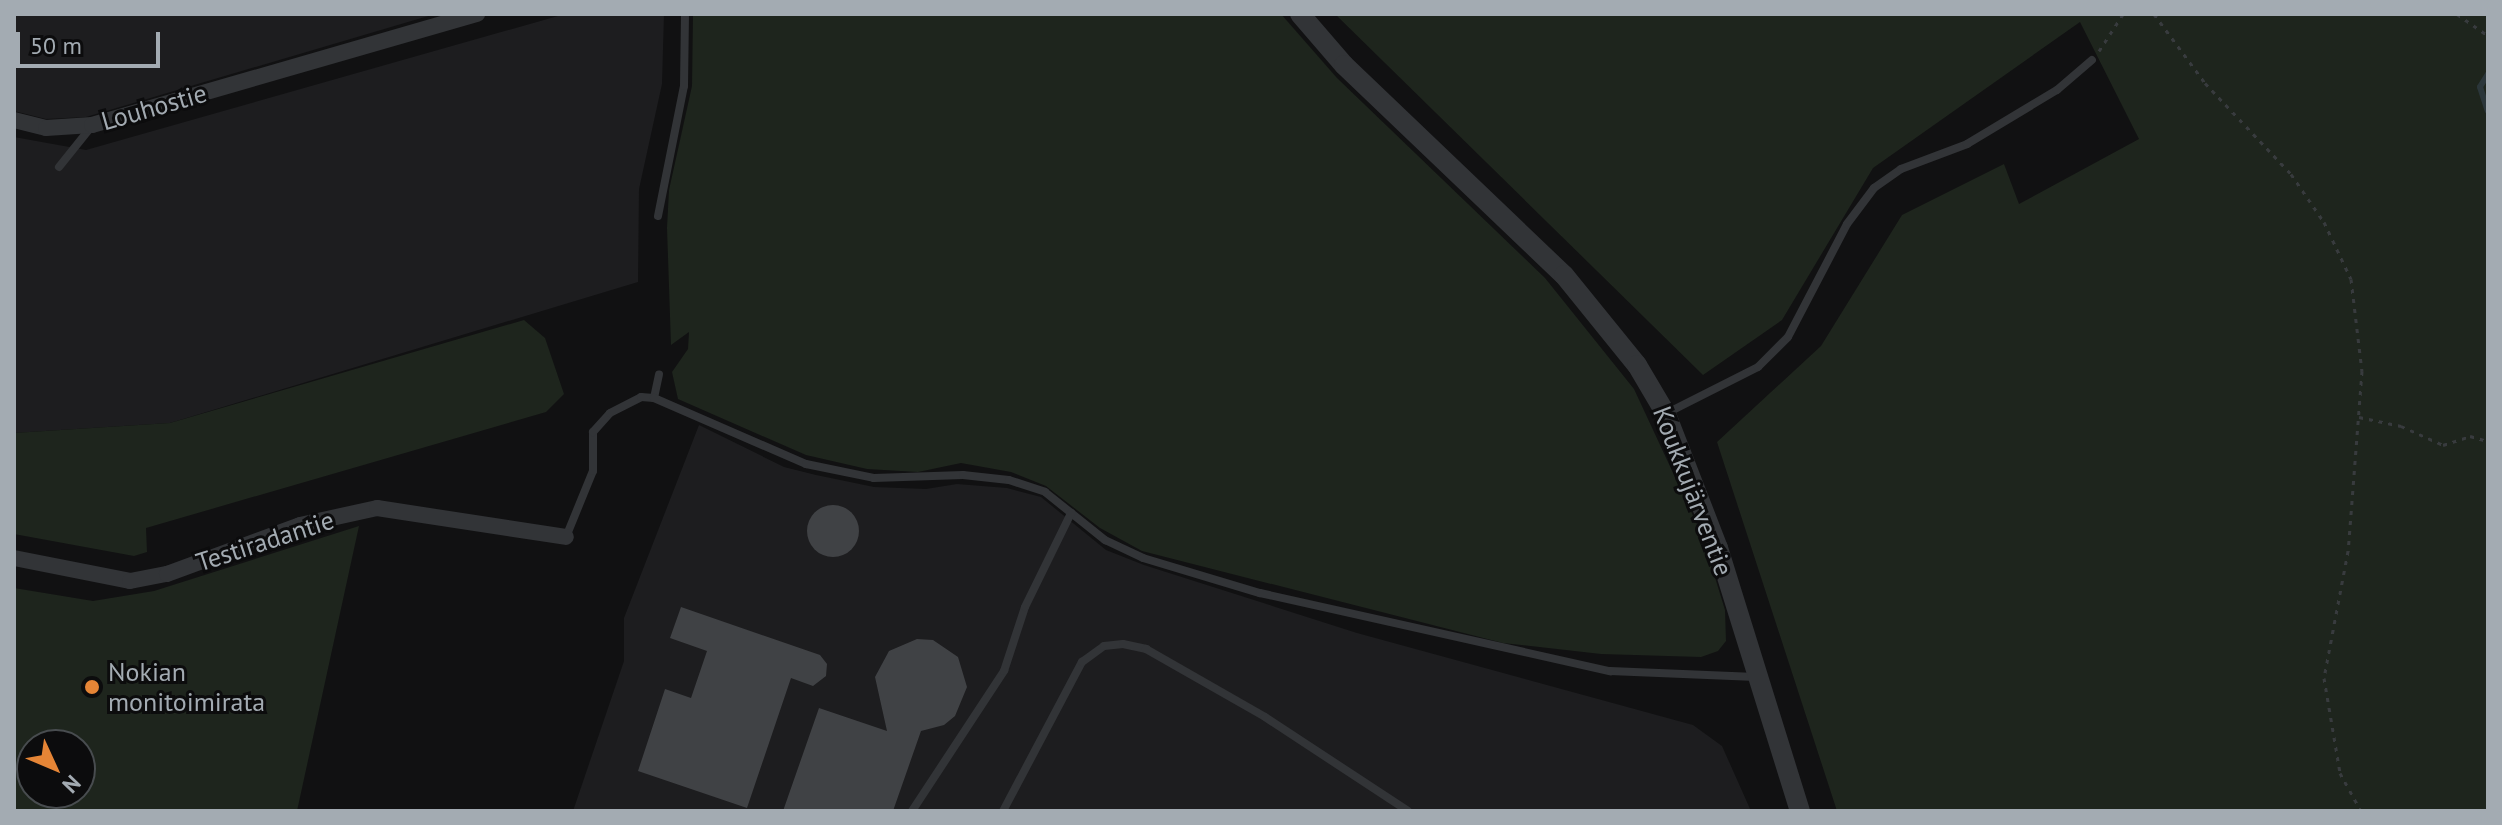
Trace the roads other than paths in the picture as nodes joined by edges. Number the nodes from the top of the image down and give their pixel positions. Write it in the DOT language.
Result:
graph roads {
  1 [pos="477,14"];
  2 [pos="685,14"];
  3 [pos="1300,14"];
  4 [pos="2092,60"];
  5 [pos="14,120"];
  6 [pos="92,125"];
  7 [pos="59,167"];
  8 [pos="658,216"];
  9 [pos="659,375"];
  10 [pos="654,398"];
  11 [pos="1666,414"];
  12 [pos="1071,513"];
  13 [pos="566,537"];
  14 [pos="14,558"];
  15 [pos="1757,677"];
  16 [pos="912,811"];
  17 [pos="1003,811"];
  18 [pos="1408,811"];
  19 [pos="1800,811"];
  1 -- 6 [label="street, Louhostie"];
  2 -- 8 [label="lane"];
  3 -- 11 [label="street, Koukkujärventie"];
  4 -- 11 [label="lane"];
  5 -- 6 [label="street, Louhostie"];
  6 -- 7 [label="lane"];
  9 -- 10 [label="lane"];
  10 -- 12 [label="lane"];
  10 -- 13 [label="lane"];
  11 -- 15 [label="street, Koukkujärventie"];
  12 -- 15 [label="lane"];
  12 -- 16 [label="lane"];
  13 -- 14 [label="street, Testiradantie"];
  15 -- 19 [label="street, Koukkujärventie"];
  17 -- 18 [label="lane"];
}
